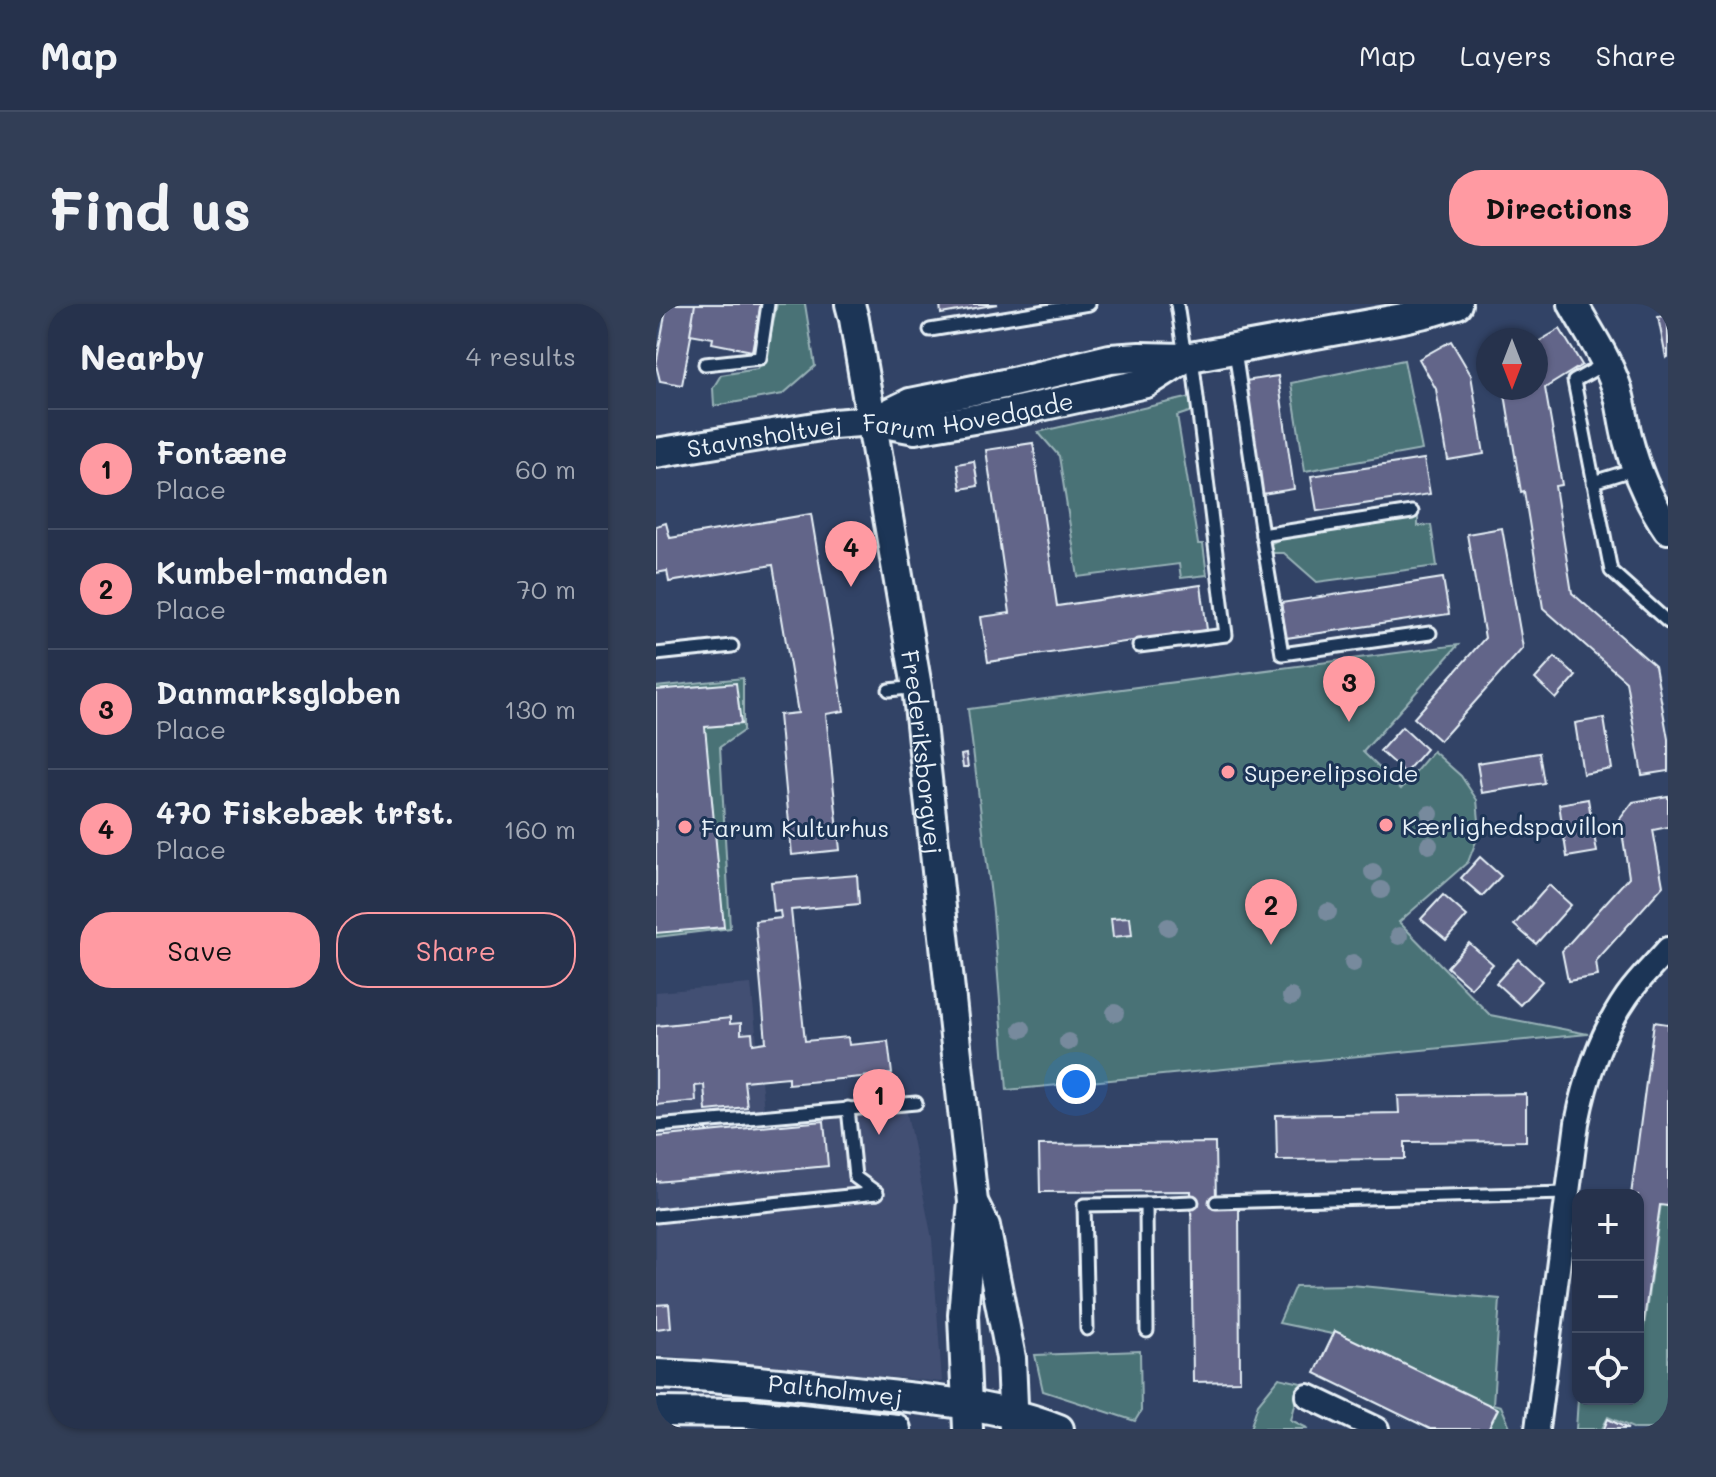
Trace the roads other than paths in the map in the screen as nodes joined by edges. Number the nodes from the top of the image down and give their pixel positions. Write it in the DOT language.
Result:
graph roads {
  1 [pos="768,304"];
  2 [pos="850,304"];
  3 [pos="1089,304"];
  4 [pos="1177,304"];
  5 [pos="1457,304"];
  6 [pos="1573,304"];
  7 [pos="930,330"];
  8 [pos="1235,349"];
  9 [pos="1188,357"];
  10 [pos="1606,363"];
  11 [pos="705,364"];
  12 [pos="873,421"];
  13 [pos="656,453"];
  14 [pos="1637,469"];
  15 [pos="1593,482"];
  16 [pos="1412,512"];
  17 [pos="1665,520"];
  18 [pos="1262,535"];
  19 [pos="1668,622"];
  20 [pos="1430,633"];
  21 [pos="732,646"];
  22 [pos="1139,646"];
  23 [pos="656,654"];
  24 [pos="1668,949"];
  25 [pos="916,1103"];
  26 [pos="848,1108"];
  27 [pos="656,1126"];
  28 [pos="1568,1193"];
  29 [pos="973,1202"];
  30 [pos="1192,1202"];
  31 [pos="1216,1202"];
  32 [pos="1146,1204"];
  33 [pos="656,1216"];
  34 [pos="1087,1329"];
  35 [pos="1147,1331"];
  36 [pos="656,1374"];
  37 [pos="1308,1396"];
  38 [pos="656,1412"];
  39 [pos="968,1417"];
  40 [pos="1014,1422"];
  41 [pos="896,1429"];
  42 [pos="1059,1429"];
  43 [pos="1377,1429"];
  44 [pos="1537,1429"];
  1 -- 11 [label="lane"];
  2 -- 12 [label="street, Frederiksborgvej"];
  3 -- 7 [label="lane"];
  4 -- 9 [label="lane"];
  5 -- 8 [label="street, Farum Hovedgade"];
  6 -- 10 [label="street"];
  8 -- 9 [label="street, Farum Hovedgade"];
  8 -- 18 [label="lane"];
  9 -- 12 [label="street, Farum Hovedgade"];
  9 -- 22 [label="lane"];
  10 -- 14 [label="street"];
  10 -- 15 [label="lane"];
  12 -- 13 [label="street, Stavnsholtvej"];
  12 -- 29 [label="street, Frederiksborgvej"];
  14 -- 15 [label="lane"];
  14 -- 17 [label="street"];
  15 -- 19 [label="lane"];
  16 -- 18 [label="lane"];
  18 -- 20 [label="lane"];
  21 -- 23 [label="lane"];
  24 -- 28 [label="street"];
  25 -- 26 [label="lane"];
  26 -- 27 [label="lane"];
  26 -- 33 [label="lane"];
  28 -- 31 [label="lane"];
  28 -- 44 [label="street"];
  29 -- 39 [label="street, Frederiksborgvej"];
  29 -- 40 [label="street, Frederiksborgvej"];
  30 -- 32 [label="lane"];
  32 -- 34 [label="lane"];
  32 -- 35 [label="lane"];
  36 -- 39 [label="street, Paltholmvej"];
  37 -- 43 [label="street"];
  38 -- 41 [label="street, Paltholmvej"];
  39 -- 40 [label="street, Paltholmvej"];
  40 -- 42 [label="street, Paltholmvej"];
}
